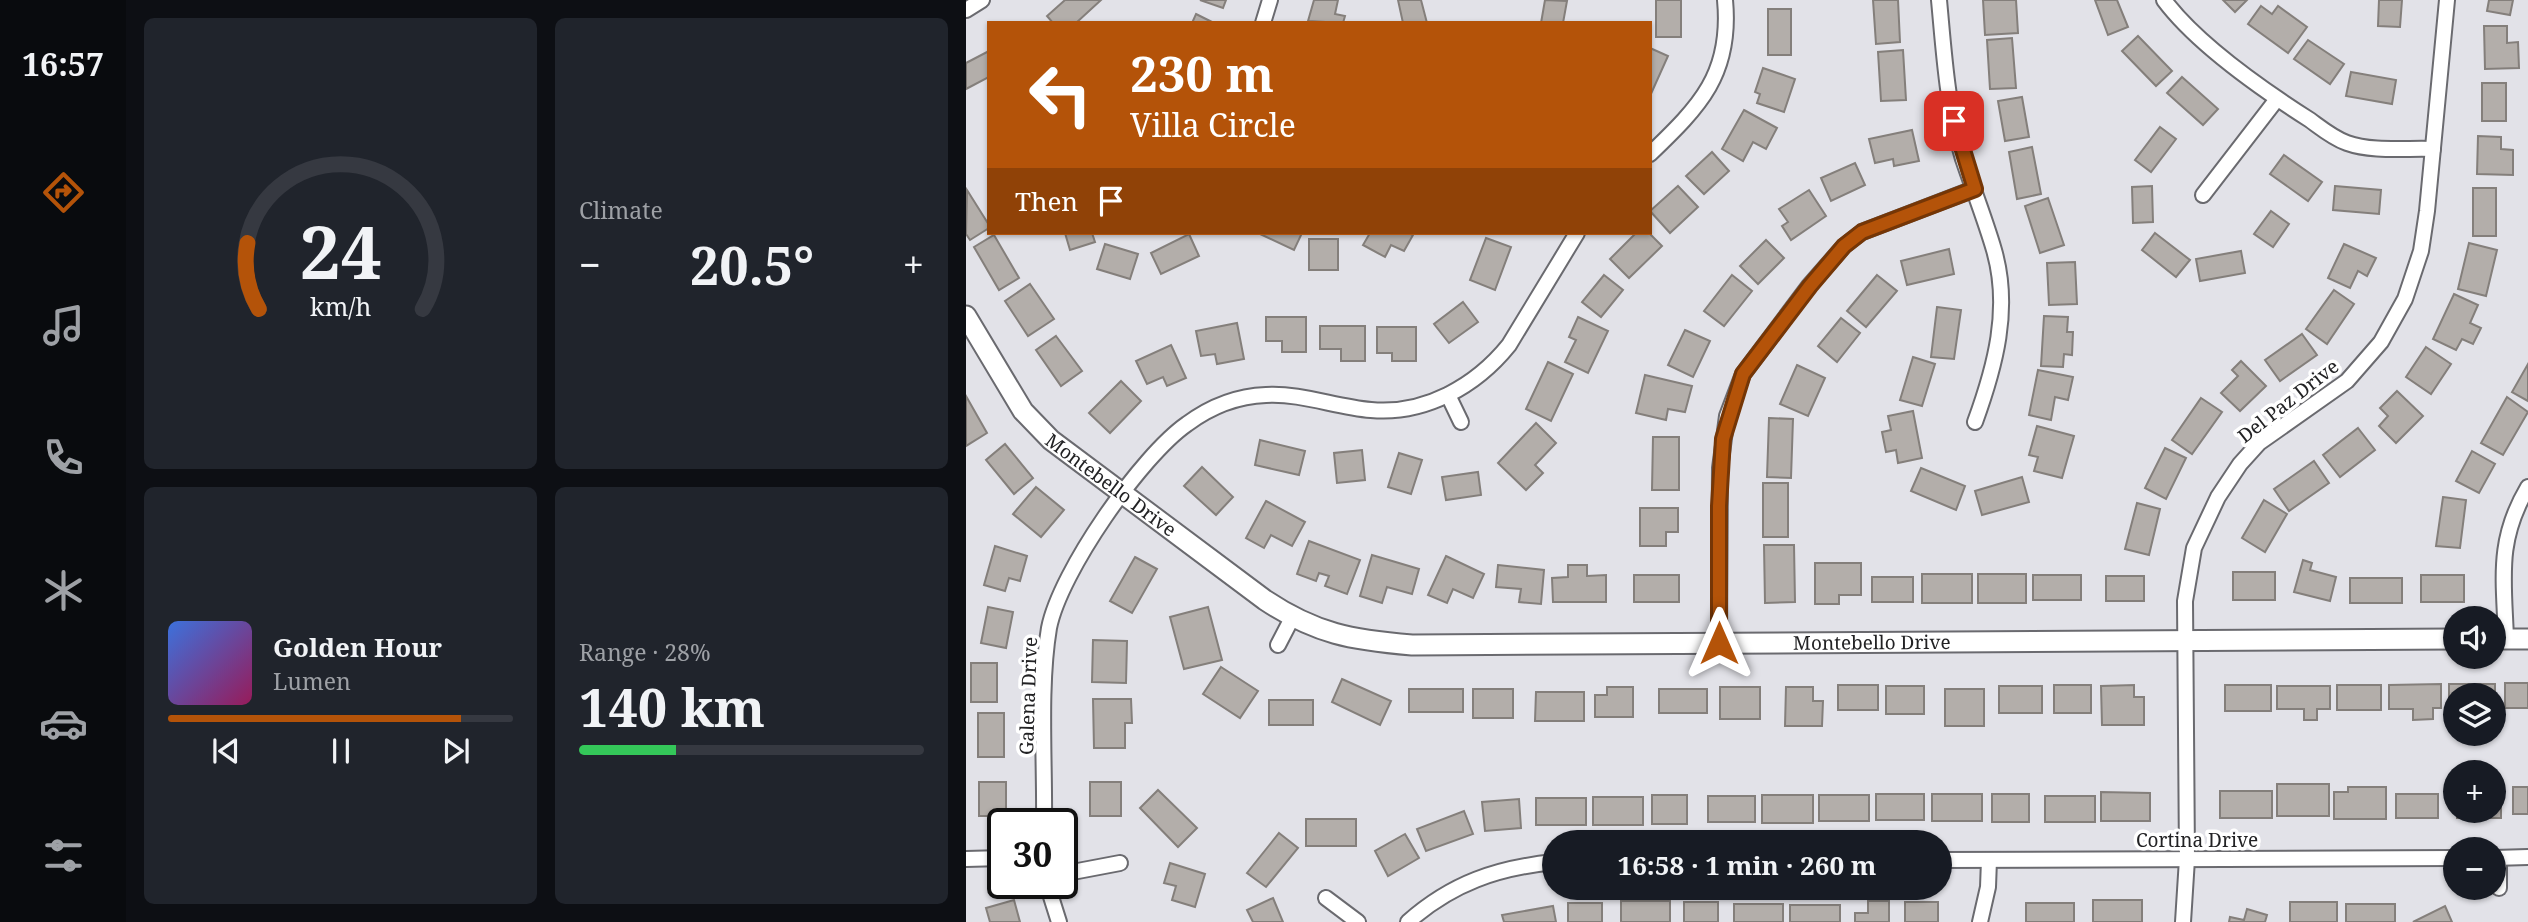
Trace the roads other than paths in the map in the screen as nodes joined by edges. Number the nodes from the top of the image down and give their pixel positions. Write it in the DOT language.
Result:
graph roads {
  1 [pos="982,0"];
  2 [pos="1270,0"];
  3 [pos="1725,0"];
  4 [pos="1939,0"];
  5 [pos="2164,0"];
  6 [pos="2447,0"];
  7 [pos="966,10"];
  8 [pos="1264,21"];
  9 [pos="2277,99"];
  10 [pos="2433,149"];
  11 [pos="1652,152"];
  12 [pos="1975,189"];
  13 [pos="2203,195"];
  14 [pos="1576,235"];
  15 [pos="966,316"];
  16 [pos="1448,395"];
  17 [pos="1461,422"];
  18 [pos="1975,422"];
  19 [pos="2528,487"];
  20 [pos="1123,494"];
  21 [pos="2502,606"];
  22 [pos="1292,618"];
  23 [pos="2443,639"];
  24 [pos="2506,639"];
  25 [pos="2528,639"];
  26 [pos="2184,642"];
  27 [pos="1719,643"];
  28 [pos="1278,645"];
  29 [pos="1044,808"];
  30 [pos="987,858"];
  31 [pos="2443,858"];
  32 [pos="2506,858"];
  33 [pos="2528,858"];
  34 [pos="966,859"];
  35 [pos="2187,859"];
  36 [pos="1952,860"];
  37 [pos="1989,860"];
  38 [pos="1120,863"];
  39 [pos="1542,864"];
  40 [pos="1078,871"];
  41 [pos="1326,898"];
  42 [pos="1052,899"];
  43 [pos="1059,922"];
  44 [pos="1358,922"];
  45 [pos="1408,922"];
  46 [pos="1980,922"];
  47 [pos="2183,922"];
  1 -- 7 [label="street"];
  2 -- 8 [label="street"];
  3 -- 11 [label="street"];
  4 -- 12 [label="street"];
  5 -- 9 [label="street"];
  6 -- 10 [label="street, Del Paz Drive"];
  9 -- 10 [label="street"];
  9 -- 13 [label="street"];
  10 -- 26 [label="street, Del Paz Drive"];
  12 -- 18 [label="street"];
  12 -- 27 [label="street"];
  14 -- 16 [label="street, Galena Drive"];
  15 -- 20 [label="street, Montebello Drive"];
  16 -- 17 [label="street"];
  16 -- 20 [label="street, Galena Drive"];
  19 -- 21 [label="street"];
  20 -- 22 [label="street, Montebello Drive"];
  20 -- 29 [label="street, Galena Drive"];
  22 -- 27 [label="street, Montebello Drive"];
  22 -- 28 [label="street"];
  23 -- 26 [label="street, Montebello Drive"];
  24 -- 25 [label="street"];
  26 -- 27 [label="street, Montebello Drive"];
  26 -- 35 [label="street, Del Paz Drive"];
  30 -- 34 [label="street"];
  31 -- 35 [label="street, Cortina Drive"];
  32 -- 33 [label="street"];
  35 -- 37 [label="street, Cortina Drive"];
  35 -- 47 [label="street, Del Paz Drive"];
  36 -- 37 [label="street, Cortina Drive"];
  37 -- 46 [label="street"];
  38 -- 40 [label="street"];
  39 -- 45 [label="street"];
  41 -- 44 [label="street"];
  42 -- 43 [label="street"];
}
